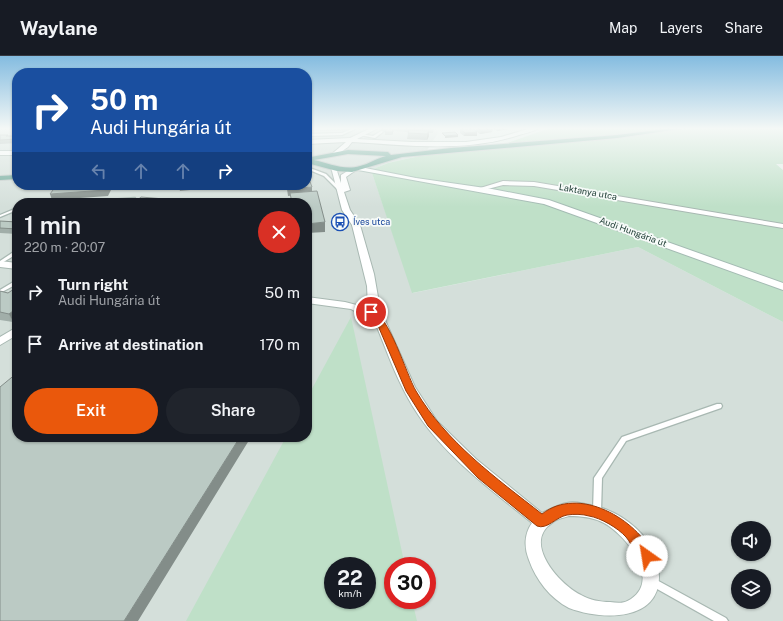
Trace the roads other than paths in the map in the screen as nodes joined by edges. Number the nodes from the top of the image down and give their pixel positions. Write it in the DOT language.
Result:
graph roads {
  1 [pos="337,154"];
  2 [pos="368,154"];
  3 [pos="408,154"];
  4 [pos="332,155"];
  5 [pos="312,159"];
  6 [pos="312,161"];
  7 [pos="324,163"];
  8 [pos="375,163"];
  9 [pos="333,168"];
  10 [pos="356,169"];
  11 [pos="312,170"];
  12 [pos="393,174"];
  13 [pos="12,177"];
  14 [pos="0,178"];
  15 [pos="339,189"];
  16 [pos="480,189"];
  17 [pos="12,211"];
  18 [pos="0,216"];
  19 [pos="356,226"];
  20 [pos="783,226"];
  21 [pos="12,256"];
  22 [pos="0,264"];
  23 [pos="12,265"];
  24 [pos="12,285"];
  25 [pos="783,287"];
  26 [pos="0,292"];
  27 [pos="312,301"];
  28 [pos="371,312"];
  29 [pos="12,334"];
  30 [pos="0,342"];
  31 [pos="719,406"];
  32 [pos="597,512"];
  33 [pos="542,522"];
  34 [pos="651,581"];
  35 [pos="592,616"];
  36 [pos="722,621"];
  1 -- 4 [label="main road"];
  2 -- 8 [label="main road"];
  3 -- 8 [label="main road"];
  4 -- 5 [label="main road"];
  4 -- 7 [label="main road"];
  6 -- 7 [label="main road"];
  7 -- 9 [label="main road"];
  8 -- 10 [label="main road"];
  8 -- 12 [label="street, Laktanya utca"];
  9 -- 10 [label="main road"];
  9 -- 15 [label="street"];
  10 -- 12 [label="street, Laktanya utca"];
  10 -- 19 [label="street"];
  11 -- 15 [label="lane"];
  12 -- 16 [label="street, Laktanya utca"];
  13 -- 14 [label="main road"];
  15 -- 19 [label="street"];
  16 -- 20 [label="street, Laktanya utca"];
  16 -- 25 [label="street, Audi Hungária út"];
  17 -- 18 [label="lane"];
  19 -- 28 [label="street"];
  21 -- 22 [label="lane"];
  22 -- 23 [label="street"];
  24 -- 26 [label="lane"];
  27 -- 28 [label="street"];
  28 -- 33 [label="street"];
  29 -- 30 [label="street"];
  31 -- 32 [label="lane"];
  32 -- 33 [label="street"];
  32 -- 34 [label="street"];
  33 -- 35 [label="street"];
  34 -- 35 [label="street"];
  34 -- 36 [label="lane"];
}
